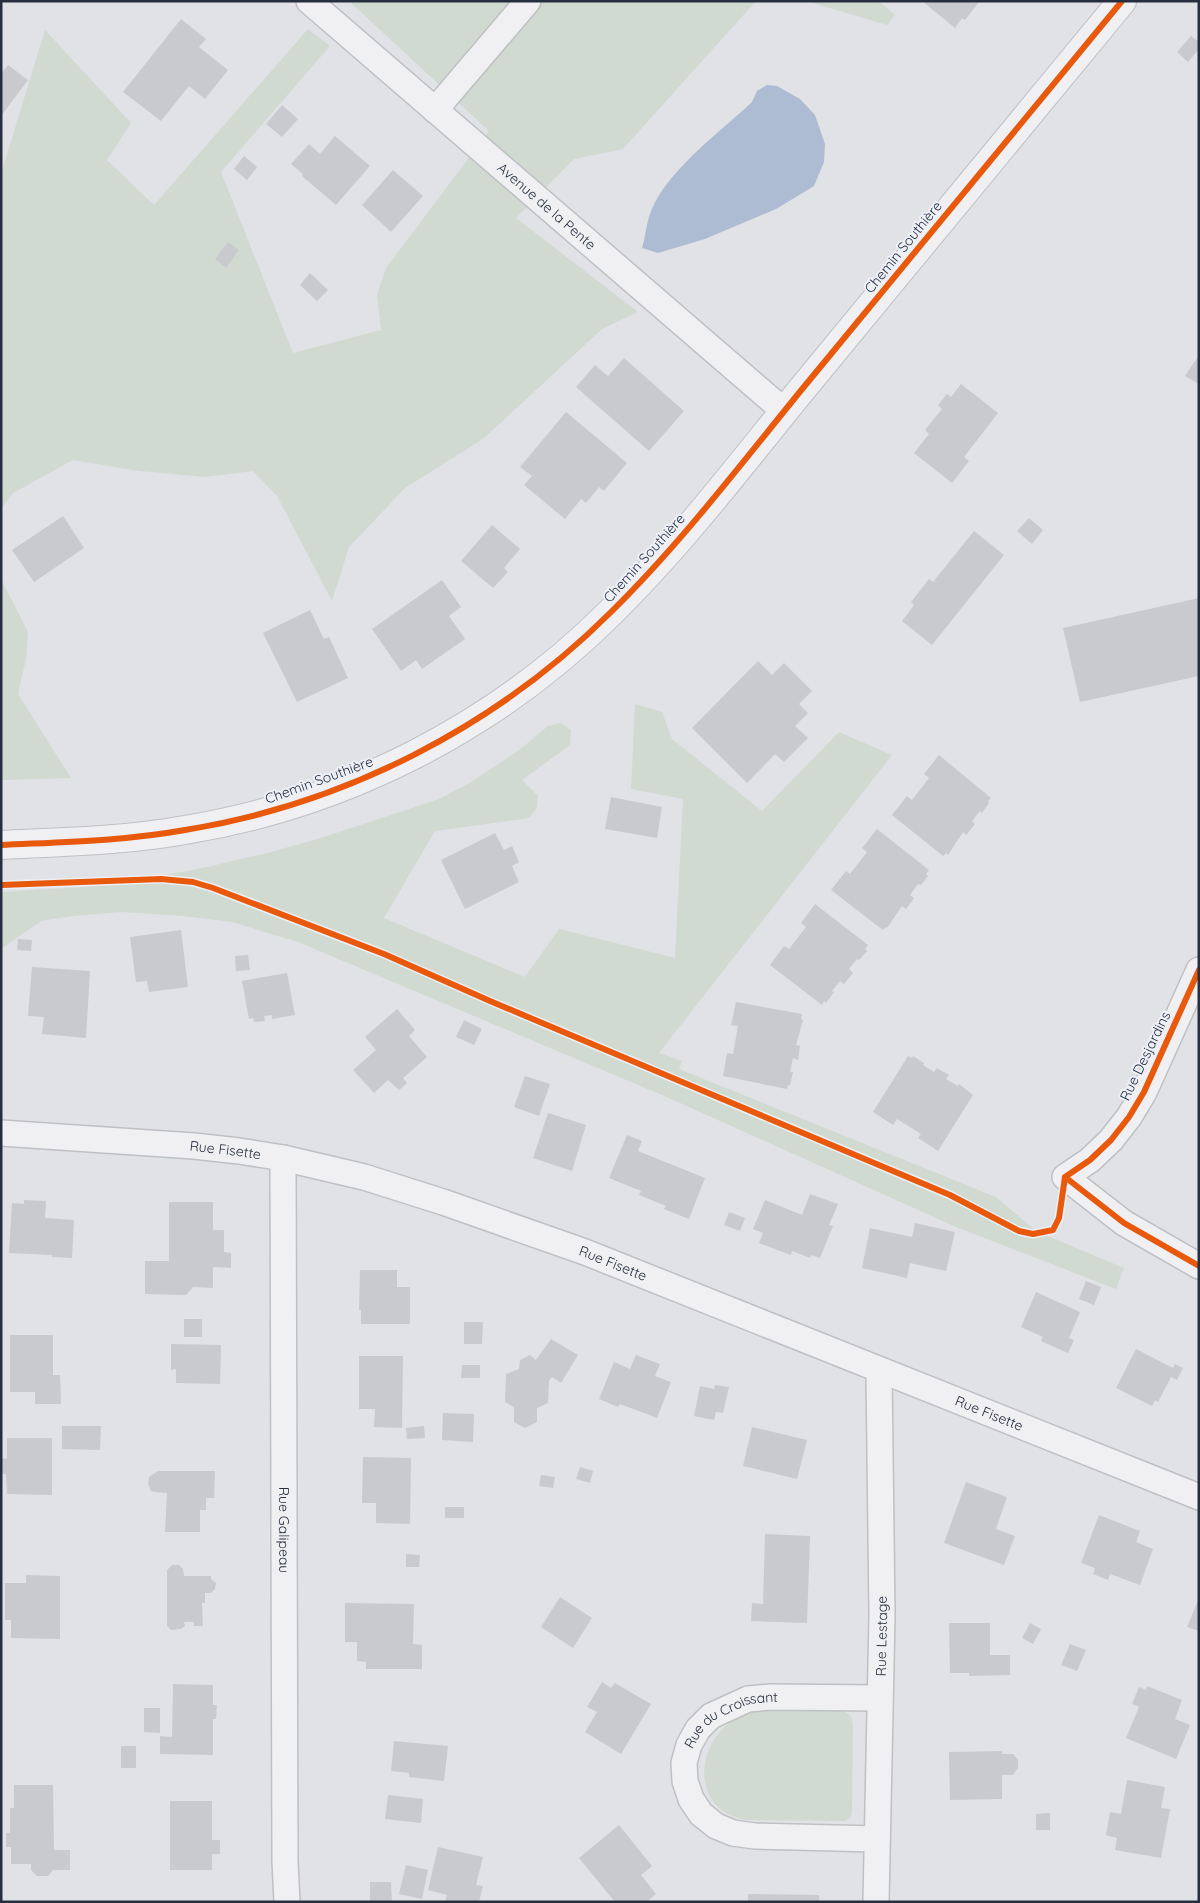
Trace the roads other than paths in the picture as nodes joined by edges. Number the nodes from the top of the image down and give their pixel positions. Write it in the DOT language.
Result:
graph roads {
  1 [pos="309,1"];
  2 [pos="528,1"];
  3 [pos="1122,1"];
  4 [pos="435,110"];
  5 [pos="784,411"];
  6 [pos="1,845"];
  7 [pos="1199,970"];
  8 [pos="1,1133"];
  9 [pos="283,1158"];
  10 [pos="1199,1266"];
  11 [pos="879,1370"];
  12 [pos="1199,1497"];
  13 [pos="879,1698"];
  14 [pos="877,1839"];
  15 [pos="286,1902"];
  16 [pos="876,1902"];
  1 -- 4 [label="street, Avenue de la Pente"];
  2 -- 4 [label="street"];
  3 -- 5 [label="street, Chemin Southière"];
  4 -- 5 [label="street, Avenue de la Pente"];
  5 -- 6 [label="street, Chemin Southière"];
  7 -- 10 [label="street, Rue Desjardins"];
  8 -- 9 [label="street, Rue Fisette"];
  9 -- 11 [label="street, Rue Fisette"];
  9 -- 15 [label="street, Rue Galipeau"];
  11 -- 12 [label="street, Rue Fisette"];
  11 -- 13 [label="street, Rue Lestage"];
  13 -- 14 [label="street, Rue Lestage"];
  13 -- 14 [label="street, Rue du Croissant"];
  14 -- 16 [label="street, Rue Lestage"];
}
